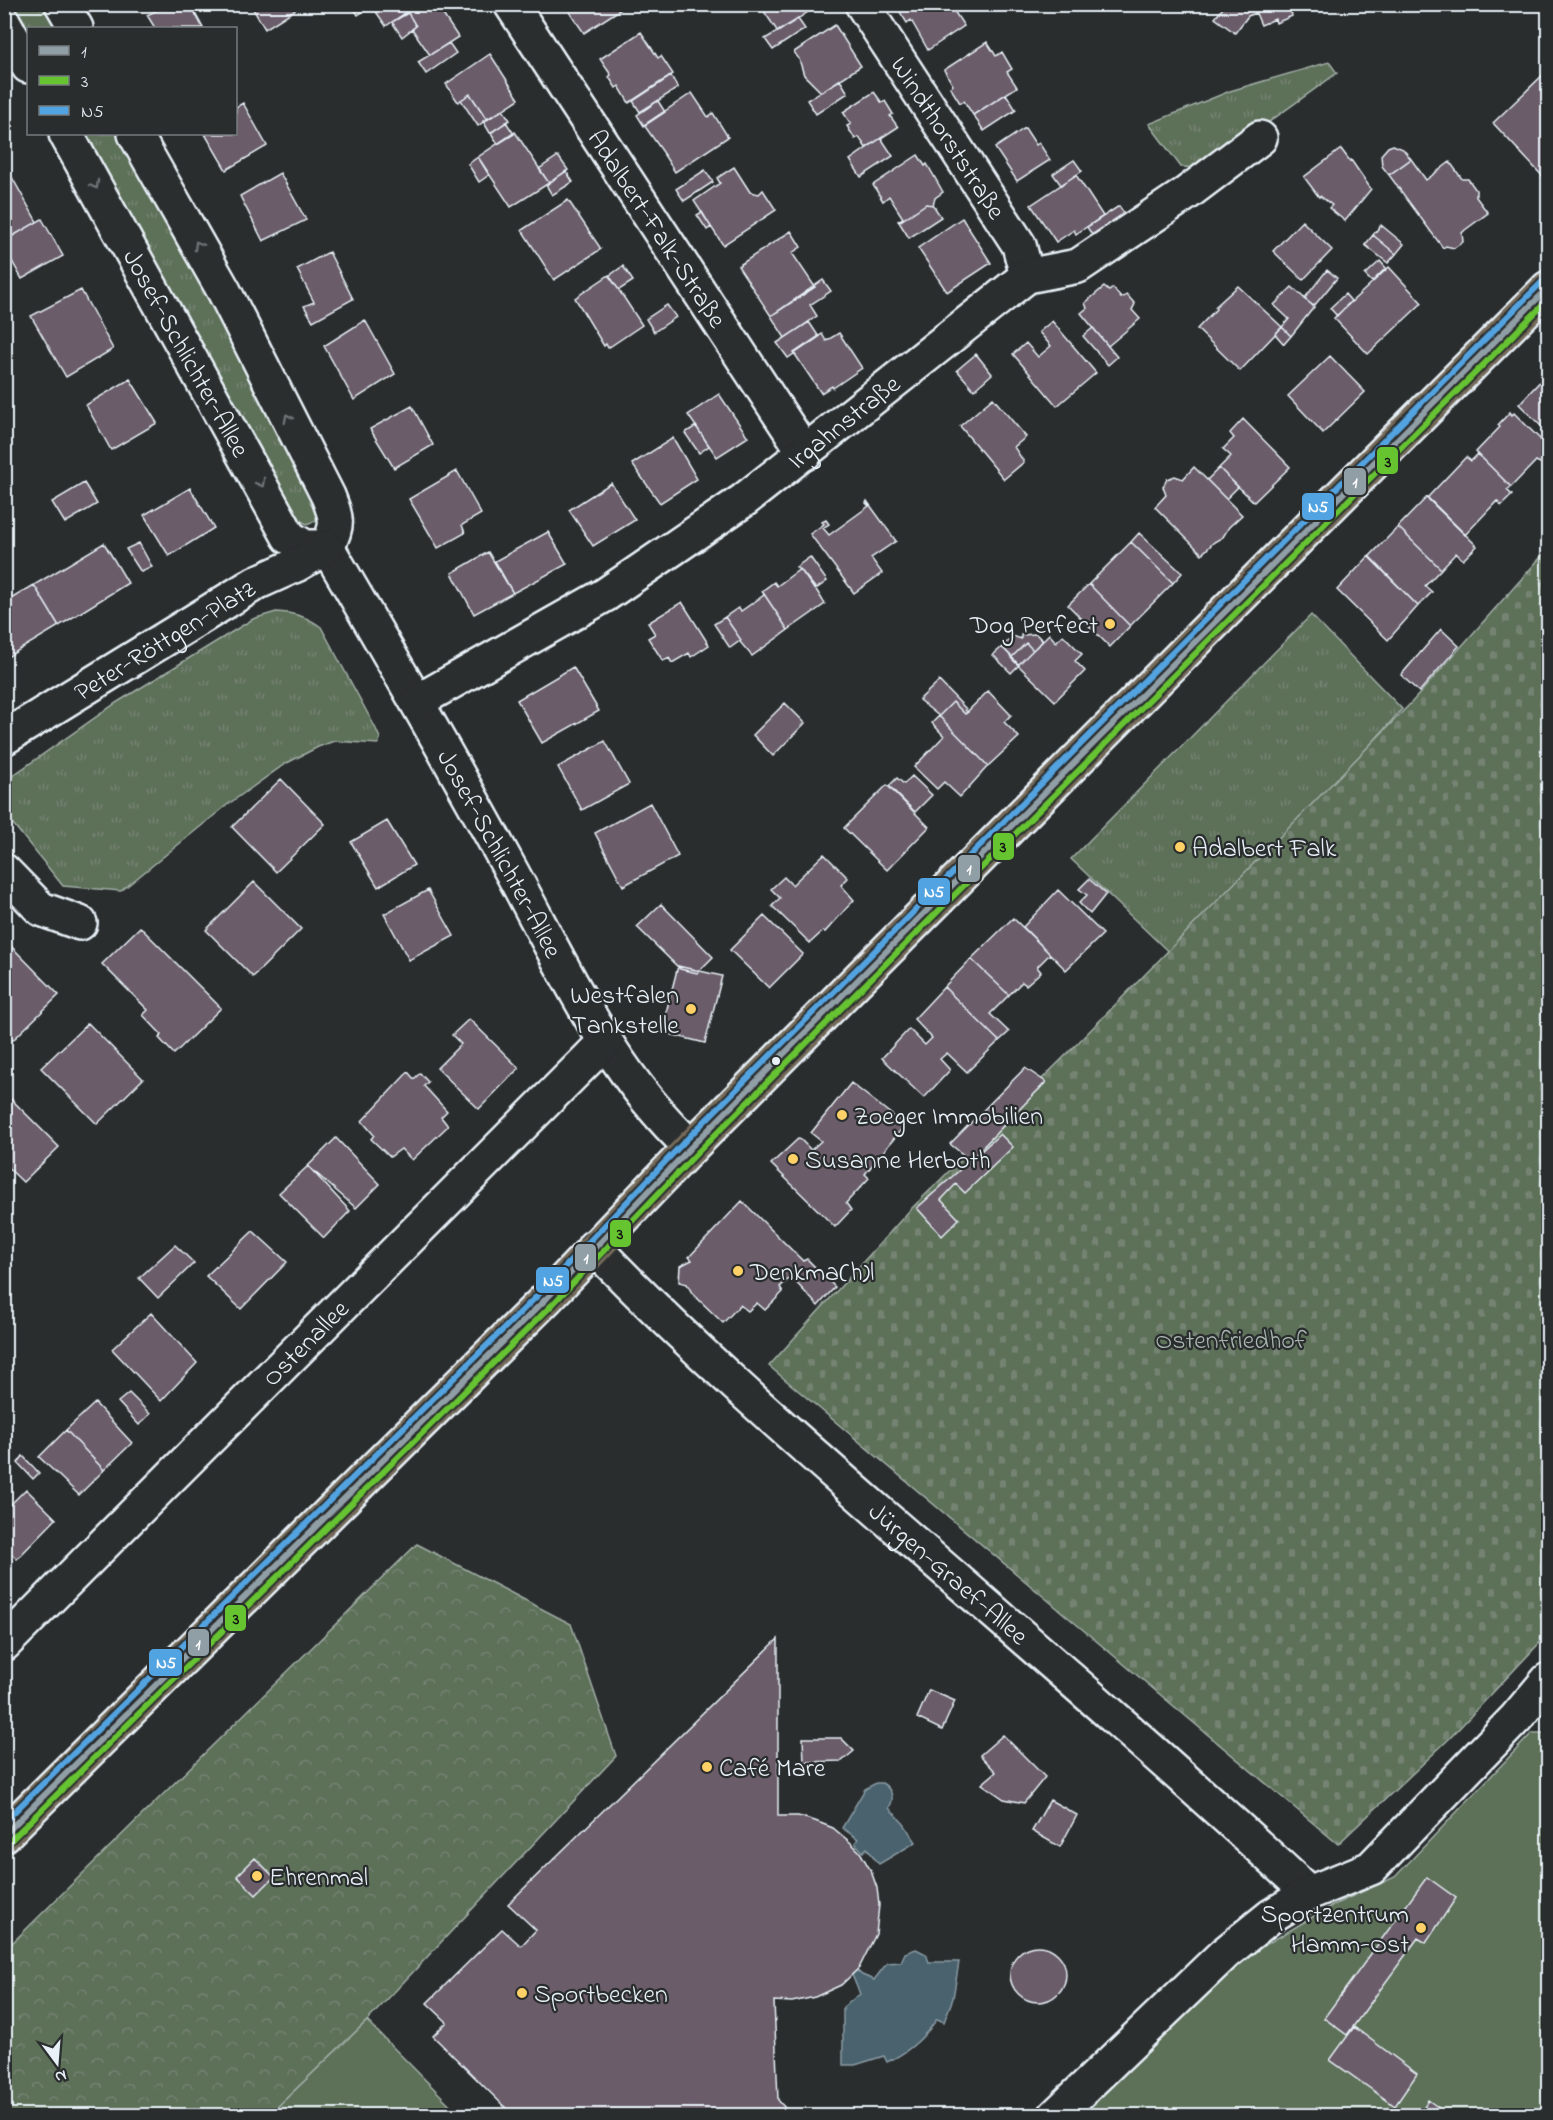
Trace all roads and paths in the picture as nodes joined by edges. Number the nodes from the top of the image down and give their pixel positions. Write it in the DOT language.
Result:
graph roads {
  1 [pos="62,4"];
  2 [pos="511,4"];
  3 [pos="862,4"];
  4 [pos="4,22"];
  5 [pos="75,27"];
  6 [pos="27,64"];
  7 [pos="67,135"];
  8 [pos="136,135"];
  9 [pos="1260,138"];
  10 [pos="1027,276"];
  11 [pos="1548,288"];
  12 [pos="805,453"];
  13 [pos="327,547"];
  14 [pos="418,702"];
  15 [pos="4,738"];
  16 [pos="4,871"];
  17 [pos="80,923"];
  18 [pos="605,1042"];
  19 [pos="691,1147"];
  20 [pos="594,1247"];
  21 [pos="4,1644"];
  22 [pos="1548,1680"];
  23 [pos="4,1835"];
  24 [pos="1309,1893"];
  25 [pos="1055,2115"];
  1 -- 5 [label="street"];
  2 -- 12 [label="street, Adalbert-Falk-Straße"];
  3 -- 10 [label="street, Windthorststraße"];
  4 -- 6 [label="street"];
  7 -- 13 [label="street, Josef-Schlichter-Allee, one-way"];
  13 -- 8 [label="street, one-way"];
  9 -- 10 [label="street, Irgahnstraße"];
  10 -- 12 [label="street, Irgahnstraße"];
  11 -- 19 [label="main road"];
  12 -- 14 [label="street, Irgahnstraße"];
  13 -- 14 [label="street, Josef-Schlichter-Allee"];
  13 -- 15 [label="street, Peter-Röttgen-Platz"];
  14 -- 18 [label="street, Josef-Schlichter-Allee"];
  16 -- 17 [label="street"];
  18 -- 19 [label="street, Josef-Schlichter-Allee"];
  18 -- 21 [label="street, Ostenallee"];
  19 -- 20 [label="main road"];
  20 -- 23 [label="main road"];
  20 -- 24 [label="street, Jürgen-Graef-Allee"];
  22 -- 24 [label="street"];
  24 -- 25 [label="street"];
}
